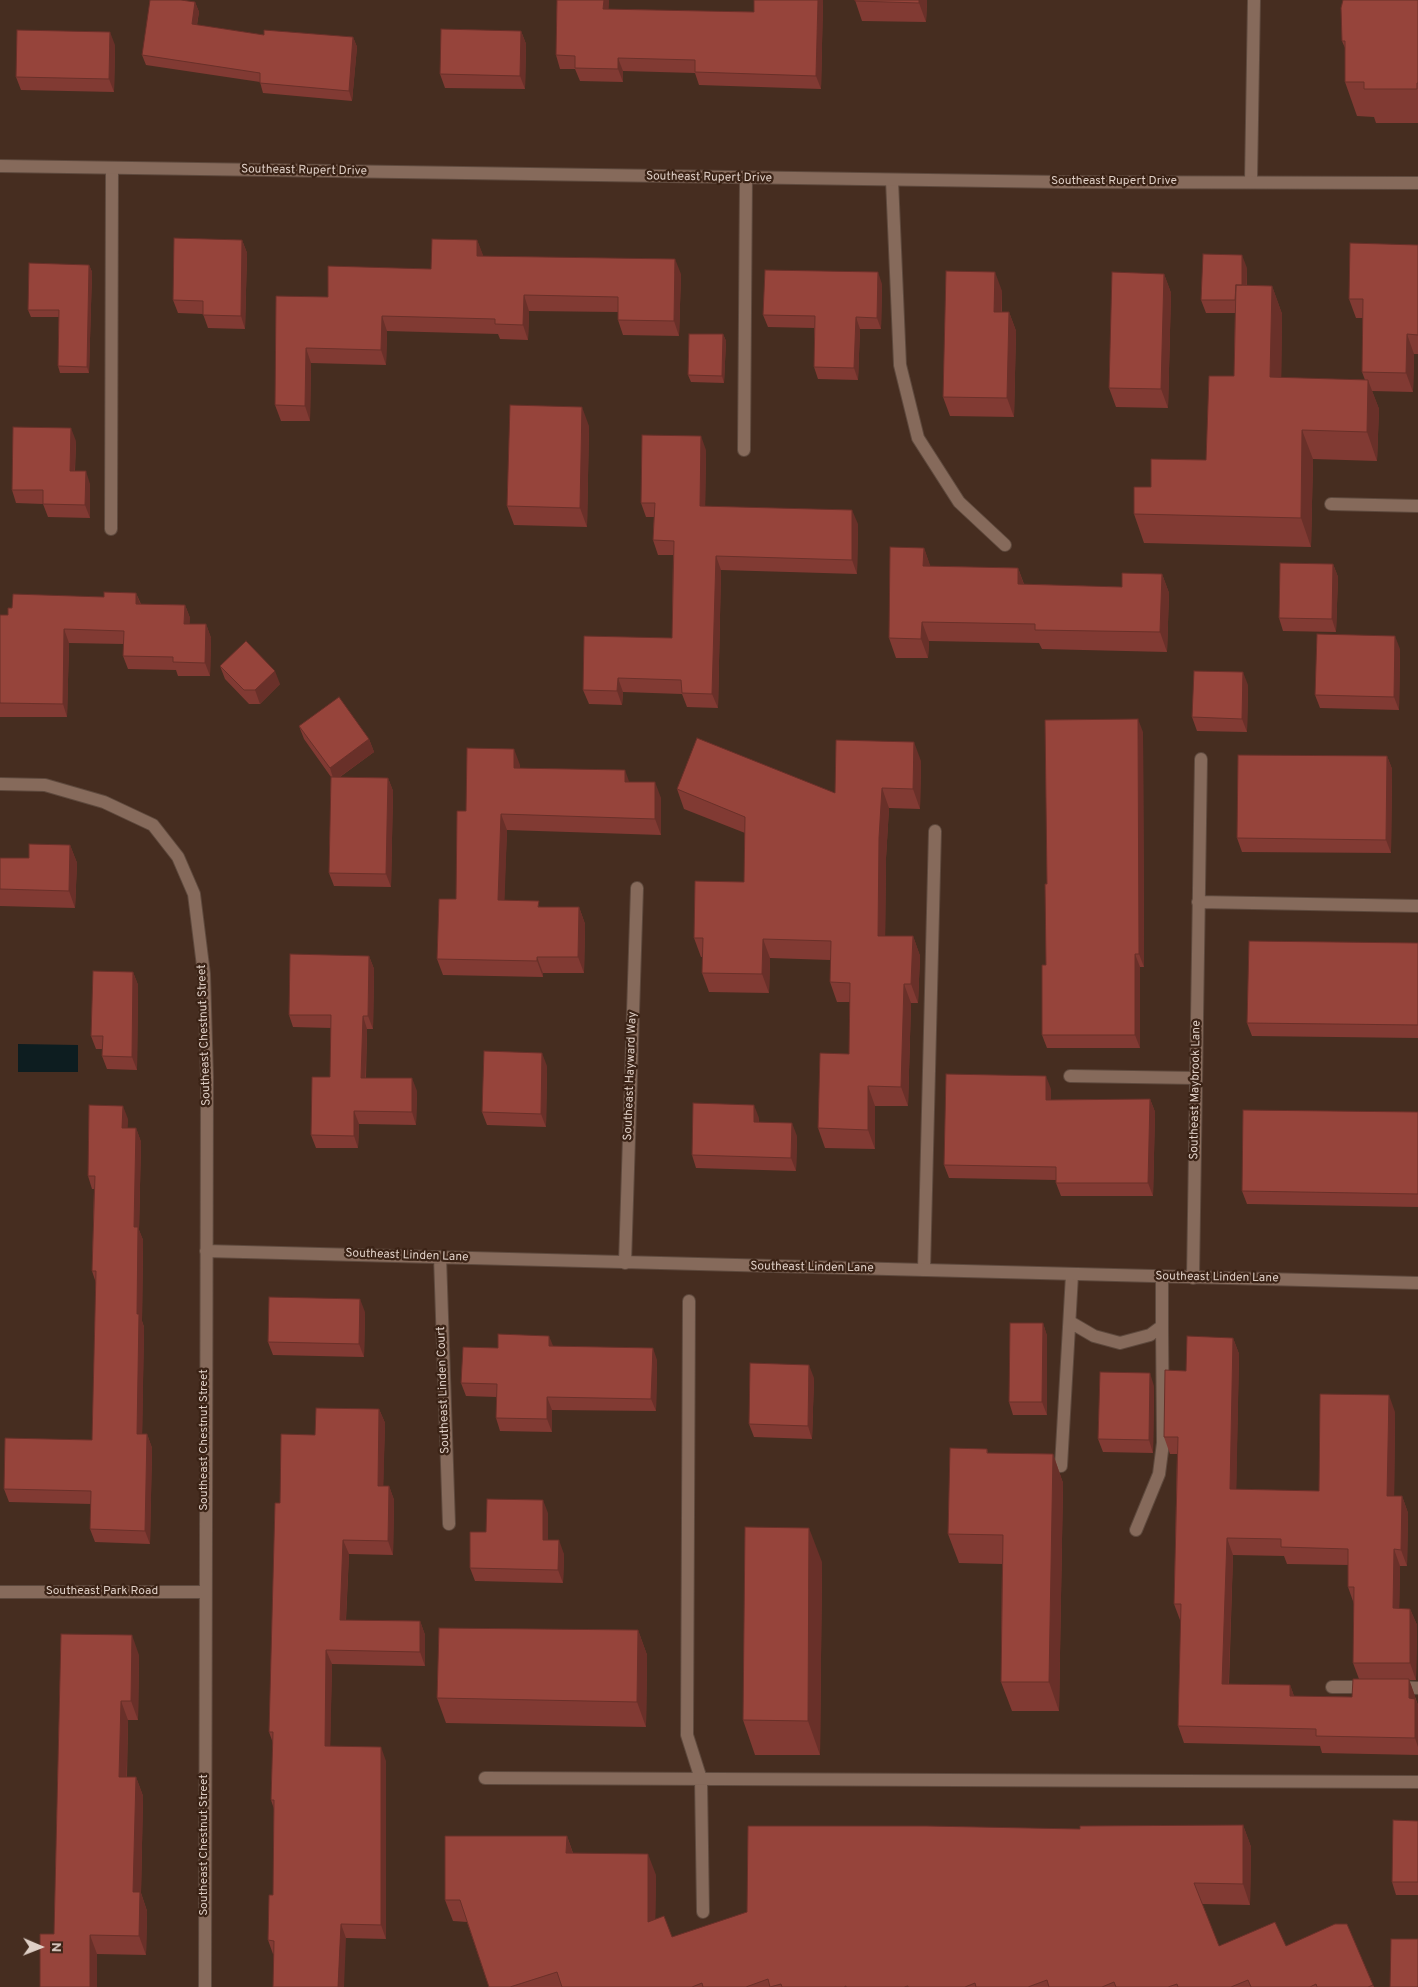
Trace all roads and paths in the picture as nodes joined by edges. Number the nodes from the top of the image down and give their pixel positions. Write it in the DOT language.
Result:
graph roads {
  1 [pos="1254,0"];
  2 [pos="0,166"];
  3 [pos="112,168"];
  4 [pos="746,178"];
  5 [pos="892,180"];
  6 [pos="1251,181"];
  7 [pos="1418,183"];
  8 [pos="744,450"];
  9 [pos="1331,504"];
  10 [pos="1418,506"];
  11 [pos="111,530"];
  12 [pos="1005,545"];
  13 [pos="1201,759"];
  14 [pos="0,784"];
  15 [pos="935,831"];
  16 [pos="636,888"];
  17 [pos="1198,902"];
  18 [pos="1418,906"];
  19 [pos="1070,1076"];
  20 [pos="1196,1078"];
  21 [pos="206,1251"];
  22 [pos="440,1257"];
  23 [pos="625,1263"];
  24 [pos="924,1270"];
  25 [pos="1072,1275"];
  26 [pos="1162,1277"];
  27 [pos="1193,1278"];
  28 [pos="1418,1283"];
  29 [pos="689,1301"];
  30 [pos="1070,1322"];
  31 [pos="1162,1326"];
  32 [pos="1061,1466"];
  33 [pos="449,1524"];
  34 [pos="1136,1530"];
  35 [pos="0,1592"];
  36 [pos="205,1592"];
  37 [pos="1332,1687"];
  38 [pos="1418,1688"];
  39 [pos="485,1778"];
  40 [pos="701,1779"];
  41 [pos="1418,1782"];
  42 [pos="702,1912"];
  43 [pos="204,1987"];
  1 -- 6 [label="street"];
  2 -- 3 [label="street, Southeast Rupert Drive"];
  3 -- 4 [label="street, Southeast Rupert Drive"];
  3 -- 11 [label="street"];
  4 -- 5 [label="street, Southeast Rupert Drive"];
  4 -- 8 [label="street"];
  5 -- 6 [label="street, Southeast Rupert Drive"];
  5 -- 12 [label="street"];
  6 -- 7 [label="street, Southeast Rupert Drive"];
  9 -- 10 [label="street"];
  13 -- 17 [label="street, Southeast Maybrook Lane"];
  14 -- 21 [label="street, Southeast Chestnut Street"];
  15 -- 24 [label="street"];
  16 -- 23 [label="street, Southeast Hayward Way"];
  17 -- 18 [label="street"];
  17 -- 20 [label="street, Southeast Maybrook Lane"];
  19 -- 20 [label="street"];
  20 -- 27 [label="street, Southeast Maybrook Lane"];
  21 -- 22 [label="street, Southeast Linden Lane"];
  21 -- 36 [label="street, Southeast Chestnut Street"];
  22 -- 23 [label="street, Southeast Linden Lane"];
  22 -- 33 [label="street, Southeast Linden Court"];
  23 -- 24 [label="street, Southeast Linden Lane"];
  24 -- 25 [label="street, Southeast Linden Lane"];
  25 -- 26 [label="street, Southeast Linden Lane"];
  25 -- 30 [label="street"];
  26 -- 27 [label="street, Southeast Linden Lane"];
  26 -- 31 [label="street"];
  27 -- 28 [label="street, Southeast Linden Lane"];
  29 -- 40 [label="street"];
  30 -- 31 [label="street"];
  30 -- 32 [label="street"];
  31 -- 34 [label="street"];
  35 -- 36 [label="street, Southeast Park Road"];
  36 -- 43 [label="street, Southeast Chestnut Street"];
  37 -- 38 [label="street"];
  39 -- 40 [label="street"];
  40 -- 41 [label="street"];
  40 -- 42 [label="street"];
}
